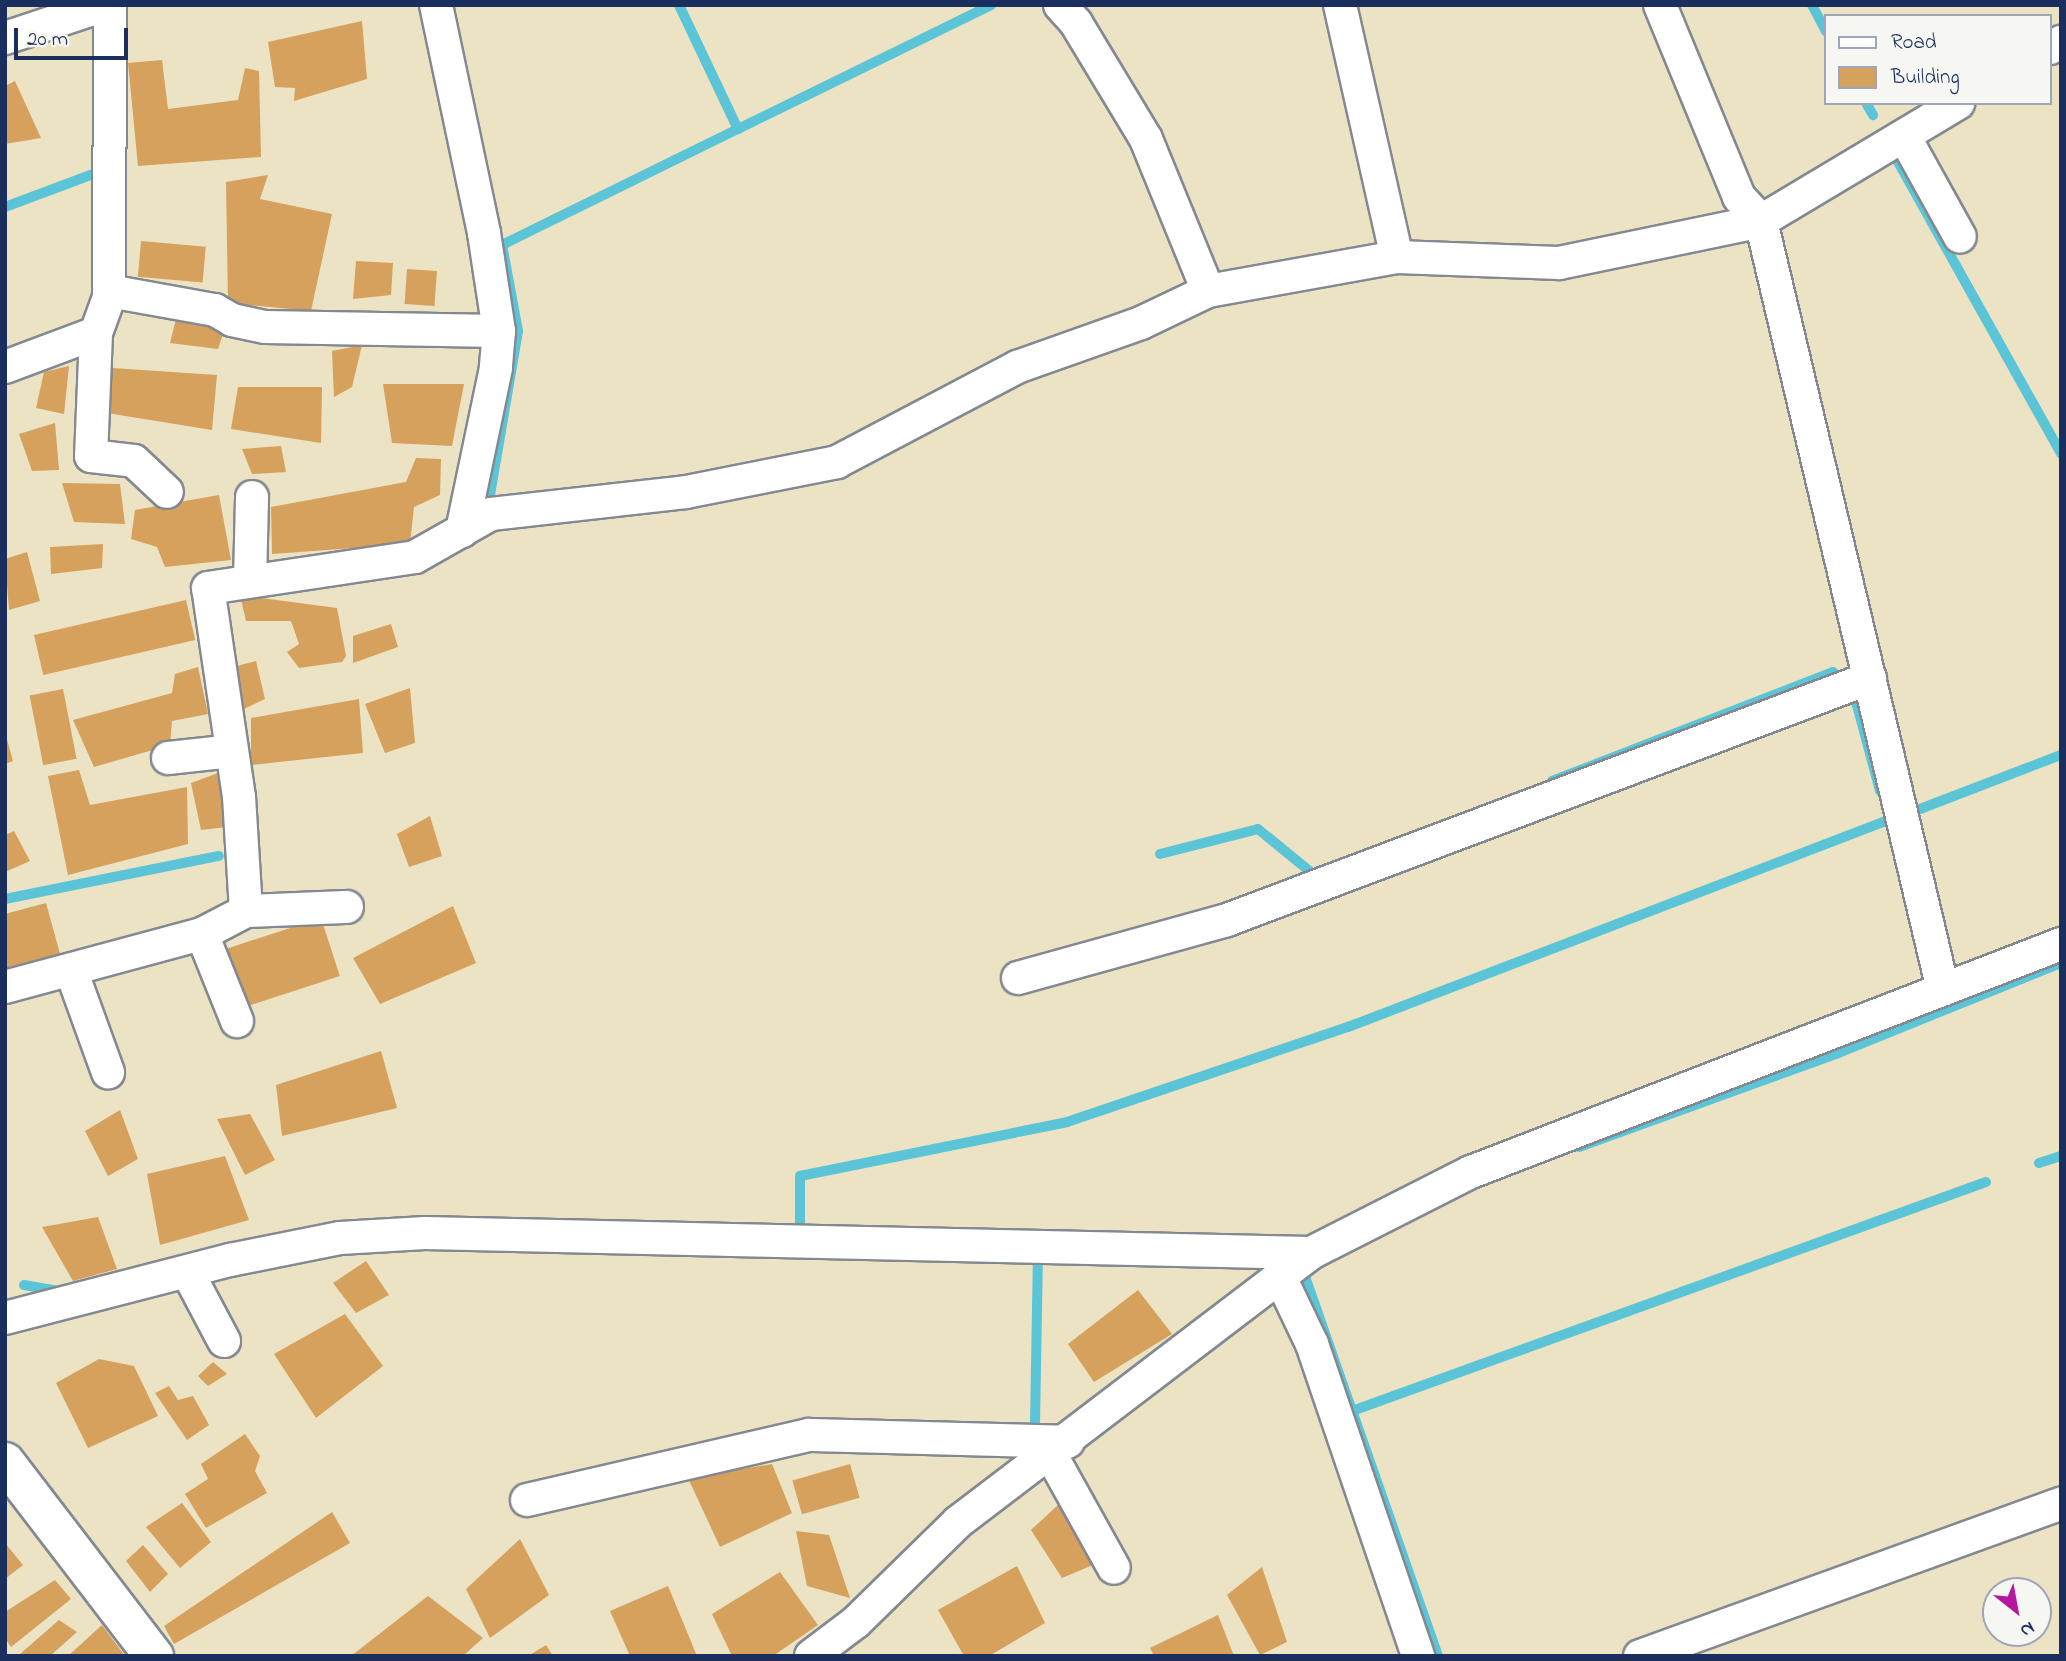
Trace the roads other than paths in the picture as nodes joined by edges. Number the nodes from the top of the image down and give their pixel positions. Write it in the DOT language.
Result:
graph roads {
  1 [pos="105,5"];
  2 [pos="110,5"];
  3 [pos="436,5"];
  4 [pos="1060,5"];
  5 [pos="1340,5"];
  6 [pos="1660,5"];
  7 [pos="5,38"];
  8 [pos="1955,105"];
  9 [pos="1903,136"];
  10 [pos="1761,221"];
  11 [pos="1960,237"];
  12 [pos="1397,257"];
  13 [pos="108,291"];
  14 [pos="1208,291"];
  15 [pos="499,331"];
  16 [pos="96,333"];
  17 [pos="5,367"];
  18 [pos="167,492"];
  19 [pos="252,497"];
  20 [pos="462,531"];
  21 [pos="250,581"];
  22 [pos="1870,678"];
  23 [pos="232,751"];
  24 [pos="168,758"];
  25 [pos="347,907"];
  26 [pos="246,911"];
  27 [pos="202,934"];
  28 [pos="2061,944"];
  29 [pos="71,970"];
  30 [pos="1018,978"];
  31 [pos="5,987"];
  32 [pos="1943,990"];
  33 [pos="237,1021"];
  34 [pos="108,1072"];
  35 [pos="1311,1253"];
  36 [pos="188,1273"];
  37 [pos="1280,1277"];
  38 [pos="5,1318"];
  39 [pos="224,1341"];
  40 [pos="1060,1448"];
  41 [pos="5,1462"];
  42 [pos="527,1500"];
  43 [pos="2061,1504"];
  44 [pos="1114,1568"];
  45 [pos="154,1656"];
  46 [pos="811,1656"];
  47 [pos="1418,1656"];
  48 [pos="1640,1656"];
  1 -- 7 [label="street"];
  2 -- 13 [label="street"];
  3 -- 15 [label="street"];
  4 -- 14 [label="street"];
  5 -- 12 [label="street"];
  6 -- 10 [label="street"];
  8 -- 9 [label="street"];
  9 -- 10 [label="street"];
  9 -- 11 [label="street"];
  10 -- 12 [label="street"];
  10 -- 22 [label="street"];
  12 -- 14 [label="street"];
  13 -- 15 [label="street"];
  13 -- 16 [label="street"];
  14 -- 20 [label="street"];
  15 -- 20 [label="street"];
  16 -- 17 [label="street"];
  16 -- 18 [label="street"];
  19 -- 21 [label="street"];
  20 -- 21 [label="street"];
  21 -- 23 [label="street"];
  22 -- 30 [label="street"];
  22 -- 32 [label="street"];
  23 -- 24 [label="street"];
  23 -- 26 [label="street"];
  25 -- 26 [label="street"];
  26 -- 27 [label="street"];
  27 -- 29 [label="street"];
  27 -- 33 [label="street"];
  28 -- 32 [label="street"];
  29 -- 31 [label="street"];
  29 -- 34 [label="street"];
  32 -- 35 [label="street"];
  35 -- 36 [label="street"];
  35 -- 37 [label="street"];
  36 -- 38 [label="street"];
  36 -- 39 [label="street"];
  37 -- 40 [label="street"];
  37 -- 47 [label="street"];
  40 -- 42 [label="street"];
  40 -- 44 [label="street"];
  40 -- 46 [label="street"];
  41 -- 45 [label="main road"];
  43 -- 48 [label="street"];
}
